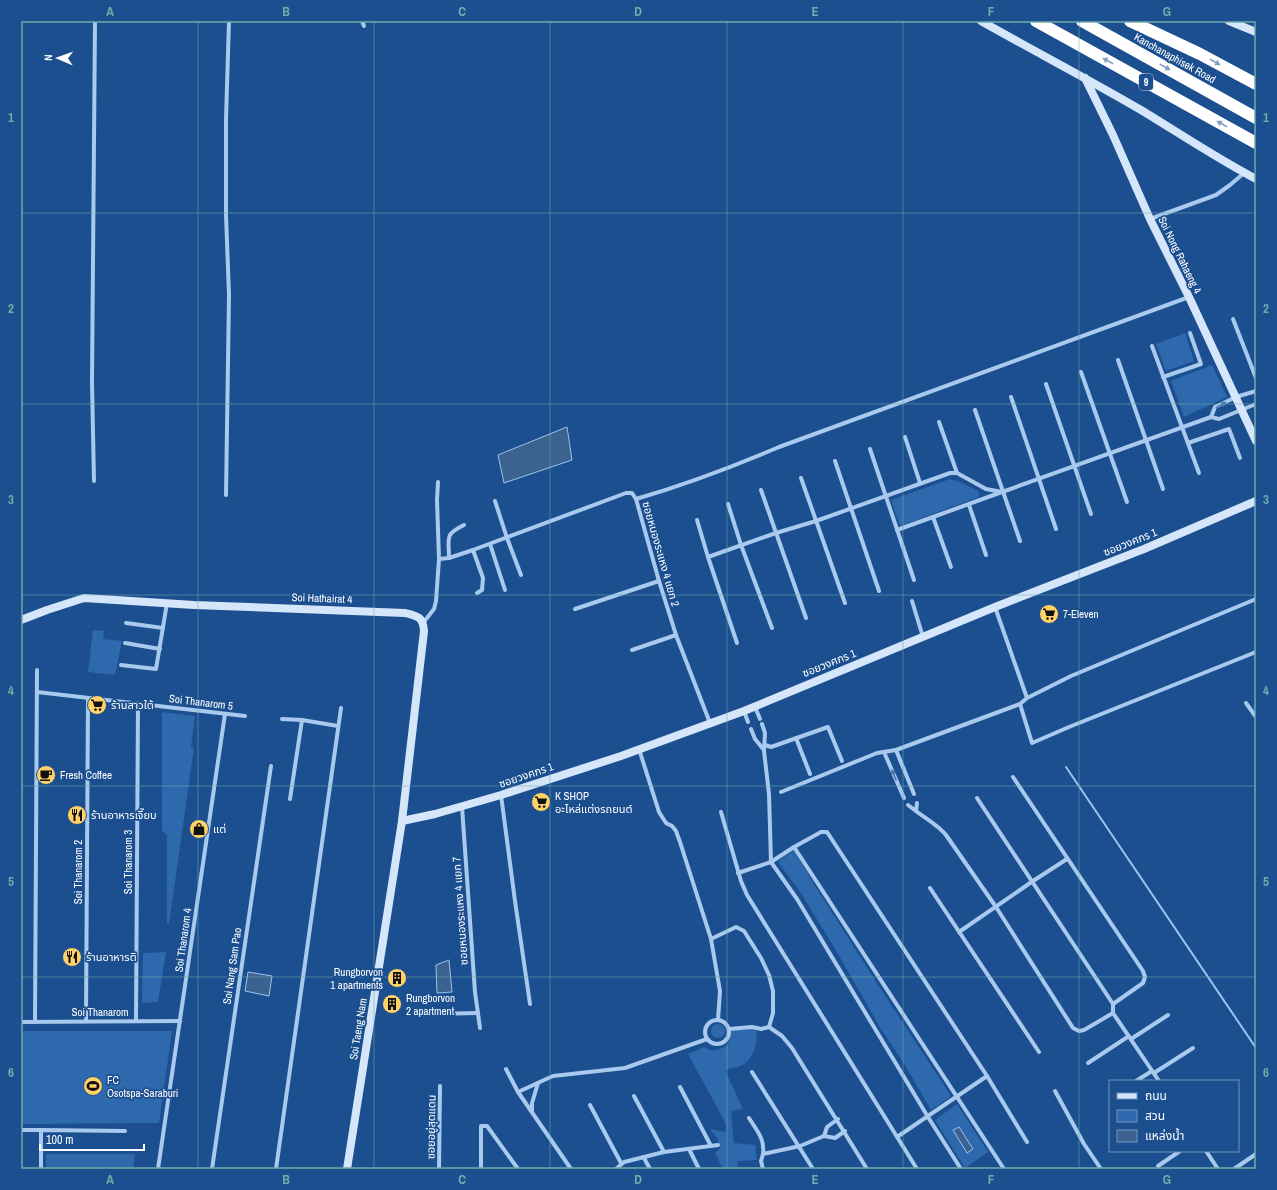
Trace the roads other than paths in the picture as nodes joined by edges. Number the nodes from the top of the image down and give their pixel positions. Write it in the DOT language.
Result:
graph roads {
  1 [pos="95,21"];
  2 [pos="230,21"];
  3 [pos="362,21"];
  4 [pos="981,21"];
  5 [pos="1036,21"];
  6 [pos="1082,21"];
  7 [pos="1130,21"];
  8 [pos="1228,21"];
  9 [pos="364,26"];
  10 [pos="1256,32"];
  11 [pos="1085,78"];
  12 [pos="1256,84"];
  13 [pos="1256,118"];
  14 [pos="1256,143"];
  15 [pos="1244,172"];
  16 [pos="1256,179"];
  17 [pos="1150,219"];
  18 [pos="1189,297"];
  19 [pos="1233,319"];
  20 [pos="1190,333"];
  21 [pos="1152,346"];
  22 [pos="1118,360"];
  23 [pos="1081,372"];
  24 [pos="1163,377"];
  25 [pos="1256,378"];
  26 [pos="1046,384"];
  27 [pos="1256,391"];
  28 [pos="1011,397"];
  29 [pos="1236,397"];
  30 [pos="1256,404"];
  31 [pos="975,410"];
  32 [pos="1242,410"];
  33 [pos="1211,417"];
  34 [pos="939,422"];
  35 [pos="1182,427"];
  36 [pos="904,437"];
  37 [pos="1146,440"];
  38 [pos="1256,441"];
  39 [pos="1188,443"];
  40 [pos="870,449"];
  41 [pos="1109,453"];
  42 [pos="1240,458"];
  43 [pos="835,461"];
  44 [pos="1074,466"];
  45 [pos="957,473"];
  46 [pos="1199,473"];
  47 [pos="802,478"];
  48 [pos="1039,478"];
  49 [pos="94,481"];
  50 [pos="438,482"];
  51 [pos="920,483"];
  52 [pos="1163,489"];
  53 [pos="761,490"];
  54 [pos="1002,492"];
  55 [pos="226,495"];
  56 [pos="886,496"];
  57 [pos="636,499"];
  58 [pos="495,501"];
  59 [pos="1256,501"];
  60 [pos="1127,502"];
  61 [pos="728,504"];
  62 [pos="969,505"];
  63 [pos="851,509"];
  64 [pos="1091,514"];
  65 [pos="933,517"];
  66 [pos="697,520"];
  67 [pos="816,521"];
  68 [pos="464,525"];
  69 [pos="1056,529"];
  70 [pos="897,530"];
  71 [pos="776,533"];
  72 [pos="507,538"];
  73 [pos="1020,541"];
  74 [pos="490,544"];
  75 [pos="741,545"];
  76 [pos="472,550"];
  77 [pos="986,555"];
  78 [pos="708,557"];
  79 [pos="449,558"];
  80 [pos="438,559"];
  81 [pos="951,567"];
  82 [pos="521,575"];
  83 [pos="914,580"];
  84 [pos="659,582"];
  85 [pos="505,590"];
  86 [pos="879,591"];
  87 [pos="477,593"];
  88 [pos="1256,599"];
  89 [pos="912,601"];
  90 [pos="167,603"];
  91 [pos="845,603"];
  92 [pos="995,607"];
  93 [pos="575,609"];
  94 [pos="806,618"];
  95 [pos="21,620"];
  96 [pos="423,622"];
  97 [pos="126,623"];
  98 [pos="163,628"];
  99 [pos="772,628"];
  100 [pos="676,636"];
  101 [pos="923,637"];
  102 [pos="737,643"];
  103 [pos="125,644"];
  104 [pos="160,649"];
  105 [pos="632,650"];
  106 [pos="1256,652"];
  107 [pos="121,665"];
  108 [pos="37,670"];
  109 [pos="37,692"];
  110 [pos="88,698"];
  111 [pos="1027,698"];
  112 [pos="1246,703"];
  113 [pos="138,704"];
  114 [pos="1020,704"];
  115 [pos="755,706"];
  116 [pos="341,708"];
  117 [pos="744,711"];
  118 [pos="225,714"];
  119 [pos="245,716"];
  120 [pos="1256,717"];
  121 [pos="282,719"];
  122 [pos="760,719"];
  123 [pos="302,720"];
  124 [pos="748,722"];
  125 [pos="710,723"];
  126 [pos="762,724"];
  127 [pos="338,726"];
  128 [pos="751,729"];
  129 [pos="796,738"];
  130 [pos="765,745"];
  131 [pos="639,749"];
  132 [pos="764,750"];
  133 [pos="896,750"];
  134 [pos="884,752"];
  135 [pos="842,761"];
  136 [pos="271,766"];
  137 [pos="810,774"];
  138 [pos="1013,777"];
  139 [pos="781,792"];
  140 [pos="914,794"];
  141 [pos="501,795"];
  142 [pos="904,798"];
  143 [pos="977,798"];
  144 [pos="290,799"];
  145 [pos="917,802"];
  146 [pos="908,805"];
  147 [pos="462,807"];
  148 [pos="916,811"];
  149 [pos="721,812"];
  150 [pos="402,821"];
  151 [pos="794,847"];
  152 [pos="1067,859"];
  153 [pos="771,862"];
  154 [pos="738,873"];
  155 [pos="1033,882"];
  156 [pos="930,888"];
  157 [pos="996,908"];
  158 [pos="959,932"];
  159 [pos="711,939"];
  160 [pos="530,1004"];
  161 [pos="1112,1004"];
  162 [pos="478,1013"];
  163 [pos="1113,1013"];
  164 [pos="432,1014"];
  165 [pos="1168,1015"];
  166 [pos="718,1020"];
  167 [pos="136,1021"];
  168 [pos="180,1021"];
  169 [pos="21,1022"];
  170 [pos="35,1022"];
  171 [pos="86,1022"];
  172 [pos="769,1027"];
  173 [pos="480,1028"];
  174 [pos="729,1029"];
  175 [pos="1130,1038"];
  176 [pos="707,1039"];
  177 [pos="1193,1048"];
  178 [pos="1039,1052"];
  179 [pos="1088,1063"];
  180 [pos="506,1069"];
  181 [pos="752,1072"];
  182 [pos="1153,1072"];
  183 [pos="987,1076"];
  184 [pos="1138,1080"];
  185 [pos="1158,1080"];
  186 [pos="538,1083"];
  187 [pos="440,1086"];
  188 [pos="680,1087"];
  189 [pos="1055,1091"];
  190 [pos="518,1092"];
  191 [pos="634,1096"];
  192 [pos="957,1096"];
  193 [pos="590,1105"];
  194 [pos="532,1112"];
  195 [pos="928,1117"];
  196 [pos="749,1118"];
  197 [pos="838,1119"];
  198 [pos="21,1130"];
  199 [pos="41,1130"];
  200 [pos="125,1130"];
  201 [pos="845,1131"];
  202 [pos="824,1136"];
  203 [pos="897,1137"];
  204 [pos="1027,1142"];
  205 [pos="711,1146"];
  206 [pos="718,1146"];
  207 [pos="800,1146"];
  208 [pos="689,1149"];
  209 [pos="664,1152"];
  210 [pos="1179,1152"];
  211 [pos="1207,1152"];
  212 [pos="763,1154"];
  213 [pos="1256,1154"];
  214 [pos="644,1158"];
  215 [pos="621,1163"];
  216 [pos="1158,1166"];
  217 [pos="41,1169"];
  218 [pos="158,1169"];
  219 [pos="212,1169"];
  220 [pos="276,1169"];
  221 [pos="348,1169"];
  222 [pos="439,1169"];
  223 [pos="481,1169"];
  224 [pos="518,1169"];
  225 [pos="571,1169"];
  226 [pos="616,1169"];
  227 [pos="650,1169"];
  228 [pos="699,1169"];
  229 [pos="763,1169"];
  230 [pos="813,1169"];
  231 [pos="867,1169"];
  232 [pos="917,1169"];
  233 [pos="961,1169"];
  234 [pos="1004,1169"];
  235 [pos="1101,1169"];
  236 [pos="1218,1169"];
  237 [pos="1234,1169"];
  1 -- 49 [label="street"];
  2 -- 55 [label="street"];
  3 -- 9 [label="street"];
  4 -- 11 [label="street"];
  14 -- 5 [label="highway, 9, one-way"];
  6 -- 13 [label="highway, Kanchanaphisek Road / 9, one-way"];
  7 -- 12 [label="highway, one-way"];
  8 -- 10 [label="street"];
  11 -- 15 [label="street"];
  11 -- 17 [label="street, Soi Nong Rahaeng 4"];
  15 -- 16 [label="street"];
  15 -- 17 [label="street"];
  17 -- 18 [label="street, Soi Nong Rahaeng 4"];
  18 -- 29 [label="street, Soi Nong Rahaeng 4"];
  18 -- 57 [label="street"];
  19 -- 25 [label="street"];
  20 -- 24 [label="street"];
  21 -- 24 [label="street"];
  22 -- 37 [label="street"];
  23 -- 41 [label="street"];
  24 -- 35 [label="street"];
  26 -- 44 [label="street"];
  27 -- 29 [label="street"];
  28 -- 48 [label="street"];
  29 -- 32 [label="street, Soi Nong Rahaeng 4"];
  33 -- 29 [label="street, one-way"];
  30 -- 32 [label="street"];
  31 -- 54 [label="street"];
  32 -- 33 [label="street"];
  32 -- 38 [label="street, Soi Nong Rahaeng 4"];
  33 -- 35 [label="street"];
  34 -- 45 [label="street"];
  35 -- 37 [label="street"];
  35 -- 39 [label="street"];
  36 -- 51 [label="street"];
  37 -- 41 [label="street"];
  37 -- 52 [label="street"];
  39 -- 42 [label="street"];
  39 -- 46 [label="street"];
  40 -- 56 [label="street"];
  41 -- 44 [label="street"];
  41 -- 60 [label="street"];
  43 -- 63 [label="street"];
  44 -- 48 [label="street"];
  44 -- 64 [label="street"];
  45 -- 51 [label="street"];
  45 -- 54 [label="street"];
  47 -- 67 [label="street"];
  48 -- 54 [label="street"];
  48 -- 69 [label="street"];
  50 -- 80 [label="street"];
  51 -- 56 [label="street"];
  53 -- 71 [label="street"];
  54 -- 62 [label="street"];
  54 -- 73 [label="street"];
  56 -- 63 [label="street"];
  56 -- 70 [label="street"];
  57 -- 72 [label="street, ซอยหนองระแหง 4 แยก 2"];
  57 -- 84 [label="street, ซอยหนองระแหง 4 แยก 2"];
  58 -- 72 [label="street"];
  59 -- 92 [label="street, ซอยวงศกร 1"];
  61 -- 75 [label="street"];
  62 -- 65 [label="street"];
  62 -- 77 [label="street"];
  63 -- 67 [label="street"];
  63 -- 86 [label="street"];
  65 -- 70 [label="street"];
  65 -- 81 [label="street"];
  66 -- 78 [label="street"];
  67 -- 71 [label="street"];
  67 -- 91 [label="street"];
  68 -- 79 [label="street"];
  70 -- 83 [label="street"];
  71 -- 75 [label="street"];
  71 -- 94 [label="street"];
  72 -- 74 [label="street, ซอยหนองระแหง 4 แยก 2"];
  72 -- 82 [label="street"];
  74 -- 76 [label="street, ซอยหนองระแหง 4 แยก 2"];
  74 -- 85 [label="street"];
  75 -- 78 [label="street"];
  75 -- 99 [label="street"];
  76 -- 79 [label="street, ซอยหนองระแหง 4 แยก 2"];
  76 -- 87 [label="street"];
  78 -- 102 [label="street"];
  79 -- 80 [label="street, ซอยหนองระแหง 4 แยก 2"];
  80 -- 96 [label="street"];
  84 -- 93 [label="street"];
  84 -- 100 [label="street, ซอยหนองระแหง 4 แยก 2"];
  88 -- 111 [label="street"];
  89 -- 101 [label="street"];
  90 -- 95 [label="street, Soi Hathairat 4"];
  90 -- 96 [label="street, Soi Hathairat 4"];
  90 -- 98 [label="street"];
  92 -- 101 [label="street, ซอยวงศกร 1"];
  92 -- 111 [label="street"];
  96 -- 150 [label="street"];
  97 -- 98 [label="street"];
  98 -- 104 [label="street"];
  100 -- 105 [label="street"];
  100 -- 125 [label="street, ซอยหนองระแหง 4 แยก 2"];
  101 -- 115 [label="street, ซอยวงศกร 1"];
  103 -- 104 [label="street"];
  104 -- 107 [label="street"];
  106 -- 114 [label="street"];
  108 -- 109 [label="street"];
  109 -- 110 [label="street, Soi Thanarom 5"];
  109 -- 170 [label="street"];
  110 -- 113 [label="street, Soi Thanarom 5"];
  110 -- 171 [label="street, Soi Thanarom 2"];
  111 -- 114 [label="street"];
  112 -- 120 [label="street"];
  113 -- 118 [label="street, Soi Thanarom 5"];
  113 -- 167 [label="street, Soi Thanarom 3"];
  114 -- 133 [label="street"];
  115 -- 117 [label="street, ซอยวงศกร 1"];
  115 -- 122 [label="street"];
  116 -- 127 [label="street"];
  117 -- 124 [label="street"];
  117 -- 125 [label="street, ซอยวงศกร 1"];
  118 -- 119 [label="street, Soi Thanarom 5"];
  118 -- 168 [label="street, Soi Thanarom 4"];
  121 -- 123 [label="street"];
  123 -- 127 [label="street"];
  123 -- 144 [label="street"];
  125 -- 131 [label="street, ซอยวงศกร 1"];
  126 -- 130 [label="street"];
  127 -- 220 [label="street"];
  128 -- 132 [label="street"];
  129 -- 130 [label="street"];
  129 -- 135 [label="street"];
  129 -- 137 [label="street"];
  130 -- 132 [label="street"];
  131 -- 141 [label="street, ซอยวงศกร 1"];
  131 -- 159 [label="street"];
  132 -- 153 [label="street"];
  133 -- 134 [label="street"];
  133 -- 140 [label="street"];
  134 -- 139 [label="street"];
  142 -- 134 [label="street, one-way"];
  136 -- 219 [label="street, Soi Nang Sam Pao"];
  138 -- 152 [label="street"];
  141 -- 147 [label="street, ซอยวงศกร 1"];
  141 -- 160 [label="street"];
  143 -- 155 [label="street"];
  145 -- 148 [label="street"];
  146 -- 148 [label="street"];
  147 -- 150 [label="street, ซอยวงศกร 1"];
  147 -- 162 [label="street, ซอยหนองระแหง 4 แยก 7"];
  148 -- 157 [label="street"];
  149 -- 154 [label="street"];
  150 -- 221 [label="street, Soi Taeng Nam"];
  151 -- 153 [label="street"];
  151 -- 183 [label="street"];
  151 -- 192 [label="street"];
  152 -- 155 [label="street"];
  152 -- 161 [label="street"];
  153 -- 154 [label="street"];
  153 -- 195 [label="street"];
  154 -- 203 [label="street"];
  155 -- 157 [label="street"];
  155 -- 161 [label="street"];
  156 -- 158 [label="street"];
  157 -- 158 [label="street"];
  157 -- 163 [label="street"];
  158 -- 178 [label="street"];
  159 -- 166 [label="street"];
  159 -- 172 [label="street"];
  161 -- 163 [label="street"];
  162 -- 164 [label="street"];
  162 -- 173 [label="street, ซอยหนองระแหง 4 แยก 7"];
  163 -- 175 [label="street"];
  165 -- 175 [label="street"];
  166 -- 174 [label="street"];
  166 -- 176 [label="street"];
  167 -- 168 [label="street, Soi Thanarom"];
  167 -- 171 [label="street, Soi Thanarom"];
  168 -- 218 [label="street, Soi Thanarom 4"];
  169 -- 170 [label="street, Soi Thanarom"];
  170 -- 171 [label="street, Soi Thanarom"];
  172 -- 174 [label="street"];
  172 -- 197 [label="street"];
  174 -- 176 [label="street"];
  175 -- 179 [label="street"];
  175 -- 182 [label="street"];
  176 -- 186 [label="street"];
  177 -- 182 [label="street"];
  180 -- 190 [label="street"];
  181 -- 207 [label="street"];
  182 -- 184 [label="street"];
  182 -- 185 [label="street"];
  183 -- 192 [label="street"];
  183 -- 204 [label="street"];
  186 -- 190 [label="street"];
  186 -- 194 [label="street"];
  187 -- 222 [label="street, ซอยอยู่สุดแดน"];
  188 -- 205 [label="street"];
  189 -- 235 [label="street"];
  190 -- 194 [label="street"];
  191 -- 209 [label="street"];
  192 -- 195 [label="street"];
  192 -- 234 [label="street"];
  193 -- 215 [label="street"];
  194 -- 225 [label="street"];
  195 -- 203 [label="street"];
  195 -- 233 [label="street"];
  196 -- 212 [label="street"];
  197 -- 201 [label="street"];
  197 -- 202 [label="street"];
  198 -- 199 [label="street"];
  199 -- 200 [label="street"];
  199 -- 217 [label="street"];
  201 -- 202 [label="street"];
  201 -- 231 [label="street"];
  202 -- 207 [label="street"];
  203 -- 232 [label="street"];
  205 -- 206 [label="street"];
  205 -- 208 [label="street"];
  207 -- 212 [label="street"];
  207 -- 230 [label="street"];
  208 -- 209 [label="street"];
  208 -- 228 [label="street"];
  209 -- 214 [label="street"];
  210 -- 216 [label="street"];
  211 -- 236 [label="street"];
  212 -- 229 [label="street"];
  213 -- 237 [label="street"];
  214 -- 215 [label="street"];
  214 -- 227 [label="street"];
  215 -- 226 [label="street"];
  223 -- 224 [label="street"];
}
